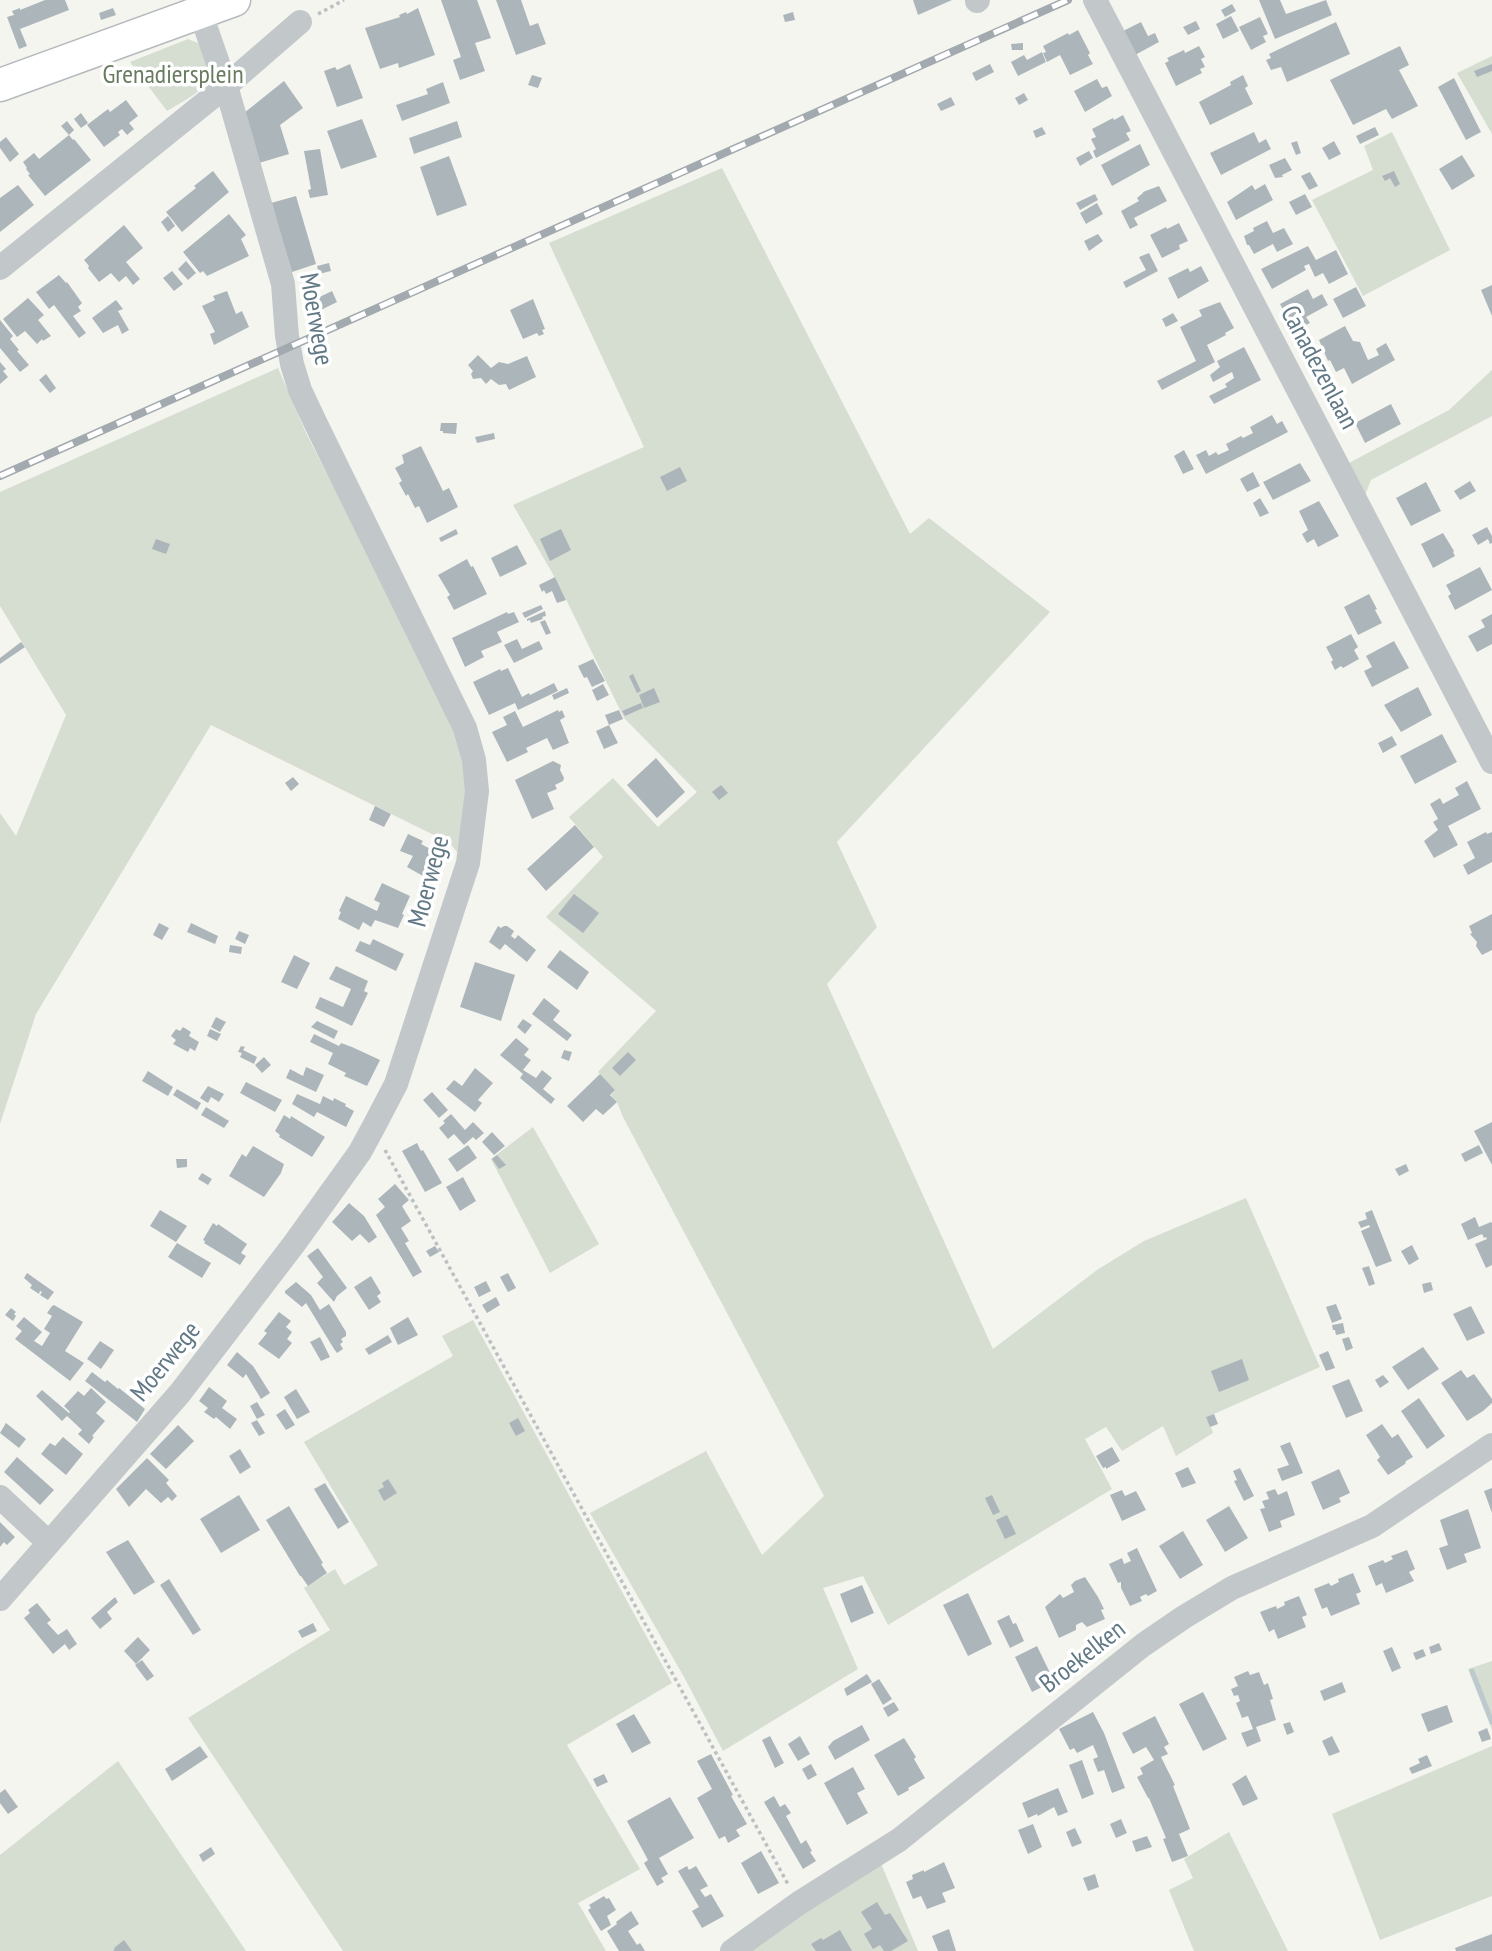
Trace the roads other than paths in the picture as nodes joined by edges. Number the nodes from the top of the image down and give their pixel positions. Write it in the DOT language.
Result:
graph roads {
  1 [pos="234,0"];
  2 [pos="1095,0"];
  3 [pos="199,6"];
  4 [pos="300,22"];
  5 [pos="0,85"];
  6 [pos="226,86"];
  7 [pos="0,268"];
  8 [pos="1492,762"];
  9 [pos="1492,1445"];
  10 [pos="0,1497"];
  11 [pos="48,1542"];
  12 [pos="0,1599"];
  13 [pos="732,1951"];
  1 -- 3 [label="main road"];
  2 -- 8 [label="street, Canadezenlaan"];
  3 -- 5 [label="main road"];
  3 -- 6 [label="street, Moerwege"];
  4 -- 6 [label="street"];
  6 -- 7 [label="street"];
  6 -- 11 [label="street, Moerwege"];
  9 -- 13 [label="street, Broekelken"];
  10 -- 11 [label="street"];
  11 -- 12 [label="street, Moerwege"];
}
